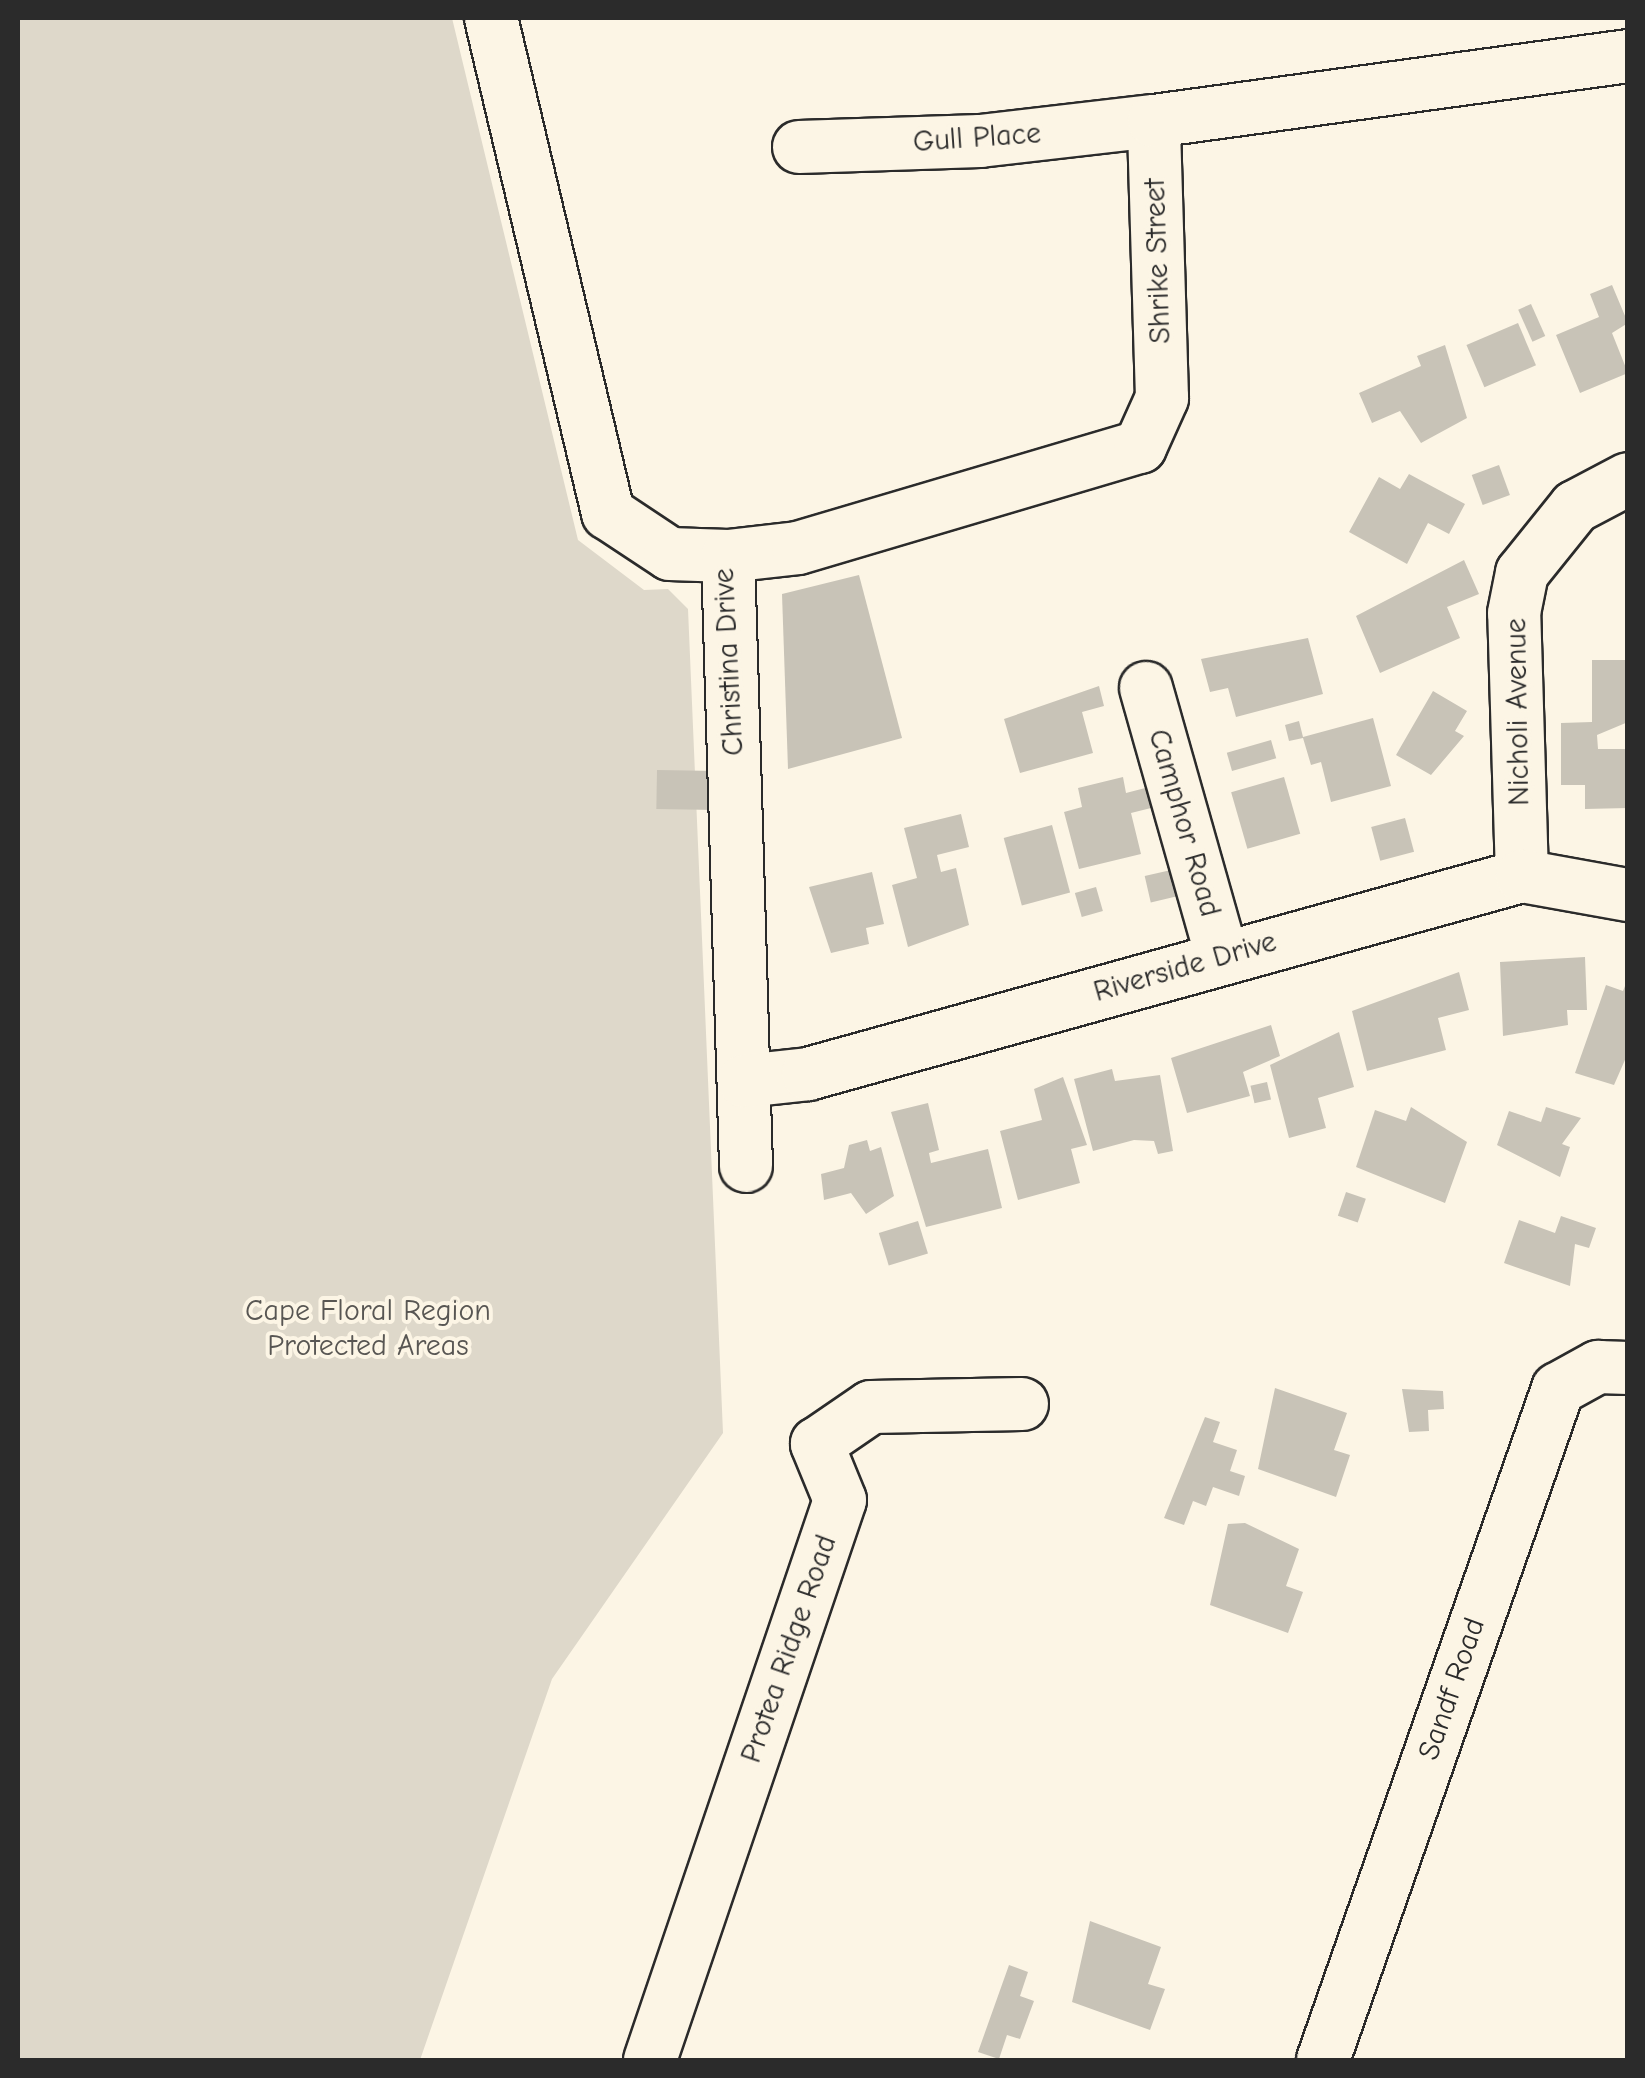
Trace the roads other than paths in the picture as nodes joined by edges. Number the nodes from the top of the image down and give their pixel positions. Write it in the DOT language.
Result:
graph roads {
  1 [pos="490,18"];
  2 [pos="1628,56"];
  3 [pos="1154,120"];
  4 [pos="799,147"];
  5 [pos="1628,479"];
  6 [pos="728,556"];
  7 [pos="1146,688"];
  8 [pos="1522,876"];
  9 [pos="1628,894"];
  10 [pos="1222,957"];
  11 [pos="744,1081"];
  12 [pos="746,1166"];
  13 [pos="1628,1368"];
  14 [pos="1022,1404"];
  15 [pos="650,2060"];
  16 [pos="1324,2060"];
  1 -- 6 [label="street, Christina Drive"];
  2 -- 3 [label="street"];
  3 -- 4 [label="street, Gull Place"];
  3 -- 6 [label="street, Shrike Street"];
  5 -- 8 [label="street, Nicholi Avenue"];
  6 -- 11 [label="street, Christina Drive"];
  7 -- 10 [label="street, Camphor Road"];
  8 -- 9 [label="street, Riverside Drive"];
  8 -- 10 [label="street, Riverside Drive"];
  10 -- 11 [label="street, Riverside Drive"];
  11 -- 12 [label="street, Christina Drive"];
  13 -- 16 [label="street, Sandf Road"];
  14 -- 15 [label="street, Protea Ridge Road"];
}
